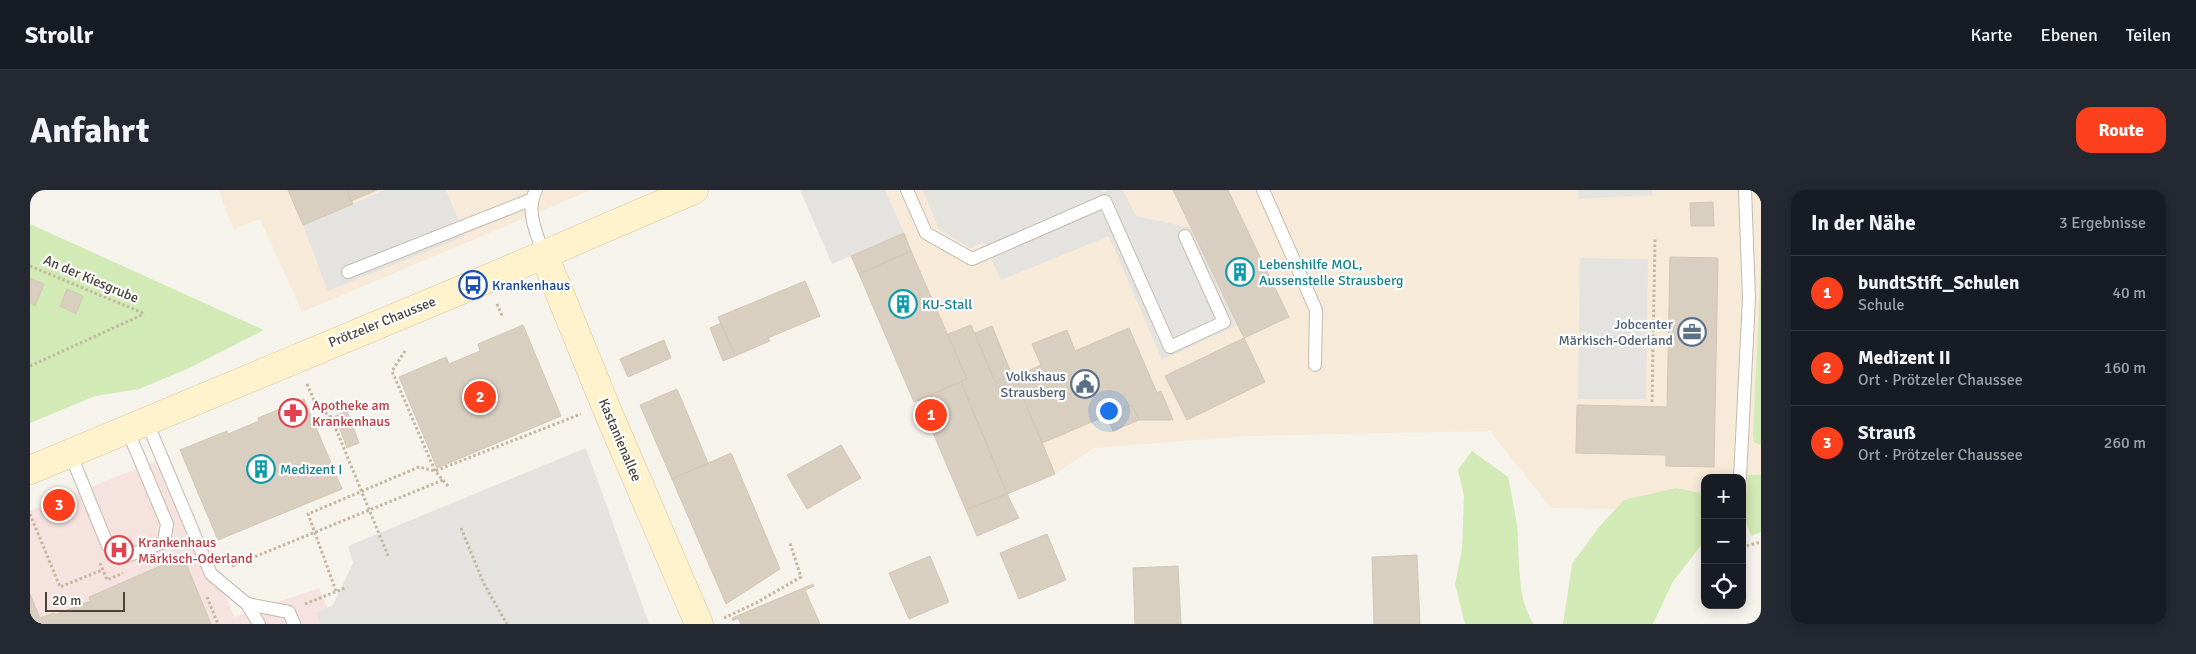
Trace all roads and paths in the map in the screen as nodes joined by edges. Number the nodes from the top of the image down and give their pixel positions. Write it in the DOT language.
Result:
graph roads {
  1 [pos="694,190"];
  2 [pos="907,190"];
  3 [pos="1264,190"];
  4 [pos="1745,190"];
  5 [pos="533,195"];
  6 [pos="1108,196"];
  7 [pos="1185,236"];
  8 [pos="1655,239"];
  9 [pos="544,255"];
  10 [pos="30,266"];
  11 [pos="348,272"];
  12 [pos="497,303"];
  13 [pos="503,318"];
  14 [pos="405,351"];
  15 [pos="30,366"];
  16 [pos="1316,366"];
  17 [pos="306,381"];
  18 [pos="1652,402"];
  19 [pos="604,404"];
  20 [pos="137,425"];
  21 [pos="70,453"];
  22 [pos="30,470"];
  23 [pos="435,471"];
  24 [pos="1740,474"];
  25 [pos="443,480"];
  26 [pos="448,486"];
  27 [pos="360,492"];
  28 [pos="368,510"];
  29 [pos="30,514"];
  30 [pos="461,528"];
  31 [pos="314,532"];
  32 [pos="1761,542"];
  33 [pos="790,543"];
  34 [pos="1746,546"];
  35 [pos="389,558"];
  36 [pos="103,570"];
  37 [pos="211,574"];
  38 [pos="345,588"];
  39 [pos="336,591"];
  40 [pos="248,604"];
  41 [pos="286,611"];
  42 [pos="711,621"];
  43 [pos="259,624"];
  44 [pos="294,624"];
  45 [pos="507,624"];
  1 -- 9 [label="main road, Prötzeler Chaussee"];
  2 -- 6 [label="lane"];
  3 -- 16 [label="lane"];
  4 -- 24 [label="lane"];
  5 -- 9 [label="lane"];
  5 -- 11 [label="lane"];
  6 -- 7 [label="lane"];
  8 -- 18 [label="path"];
  9 -- 19 [label="main road, Kastanienallee"];
  9 -- 20 [label="main road, Prötzeler Chaussee"];
  10 -- 15 [label="path, An der Kiesgrube"];
  12 -- 13 [label="path"];
  14 -- 23 [label="path"];
  17 -- 27 [label="path"];
  19 -- 23 [label="path"];
  19 -- 42 [label="main road, Kastanienallee"];
  20 -- 21 [label="main road, Prötzeler Chaussee"];
  20 -- 21 [label="lane"];
  20 -- 37 [label="lane"];
  21 -- 22 [label="main road, Prötzeler Chaussee"];
  23 -- 25 [label="path"];
  23 -- 27 [label="path"];
  25 -- 26 [label="path"];
  25 -- 28 [label="path"];
  27 -- 28 [label="path"];
  27 -- 31 [label="path"];
  28 -- 31 [label="path"];
  28 -- 35 [label="path"];
  29 -- 36 [label="path"];
  30 -- 45 [label="path"];
  31 -- 37 [label="path"];
  31 -- 39 [label="path"];
  32 -- 34 [label="path"];
  33 -- 42 [label="path"];
  37 -- 40 [label="lane"];
  38 -- 39 [label="path"];
  39 -- 41 [label="path"];
  40 -- 41 [label="lane"];
  40 -- 43 [label="lane"];
  41 -- 44 [label="lane"];
}
